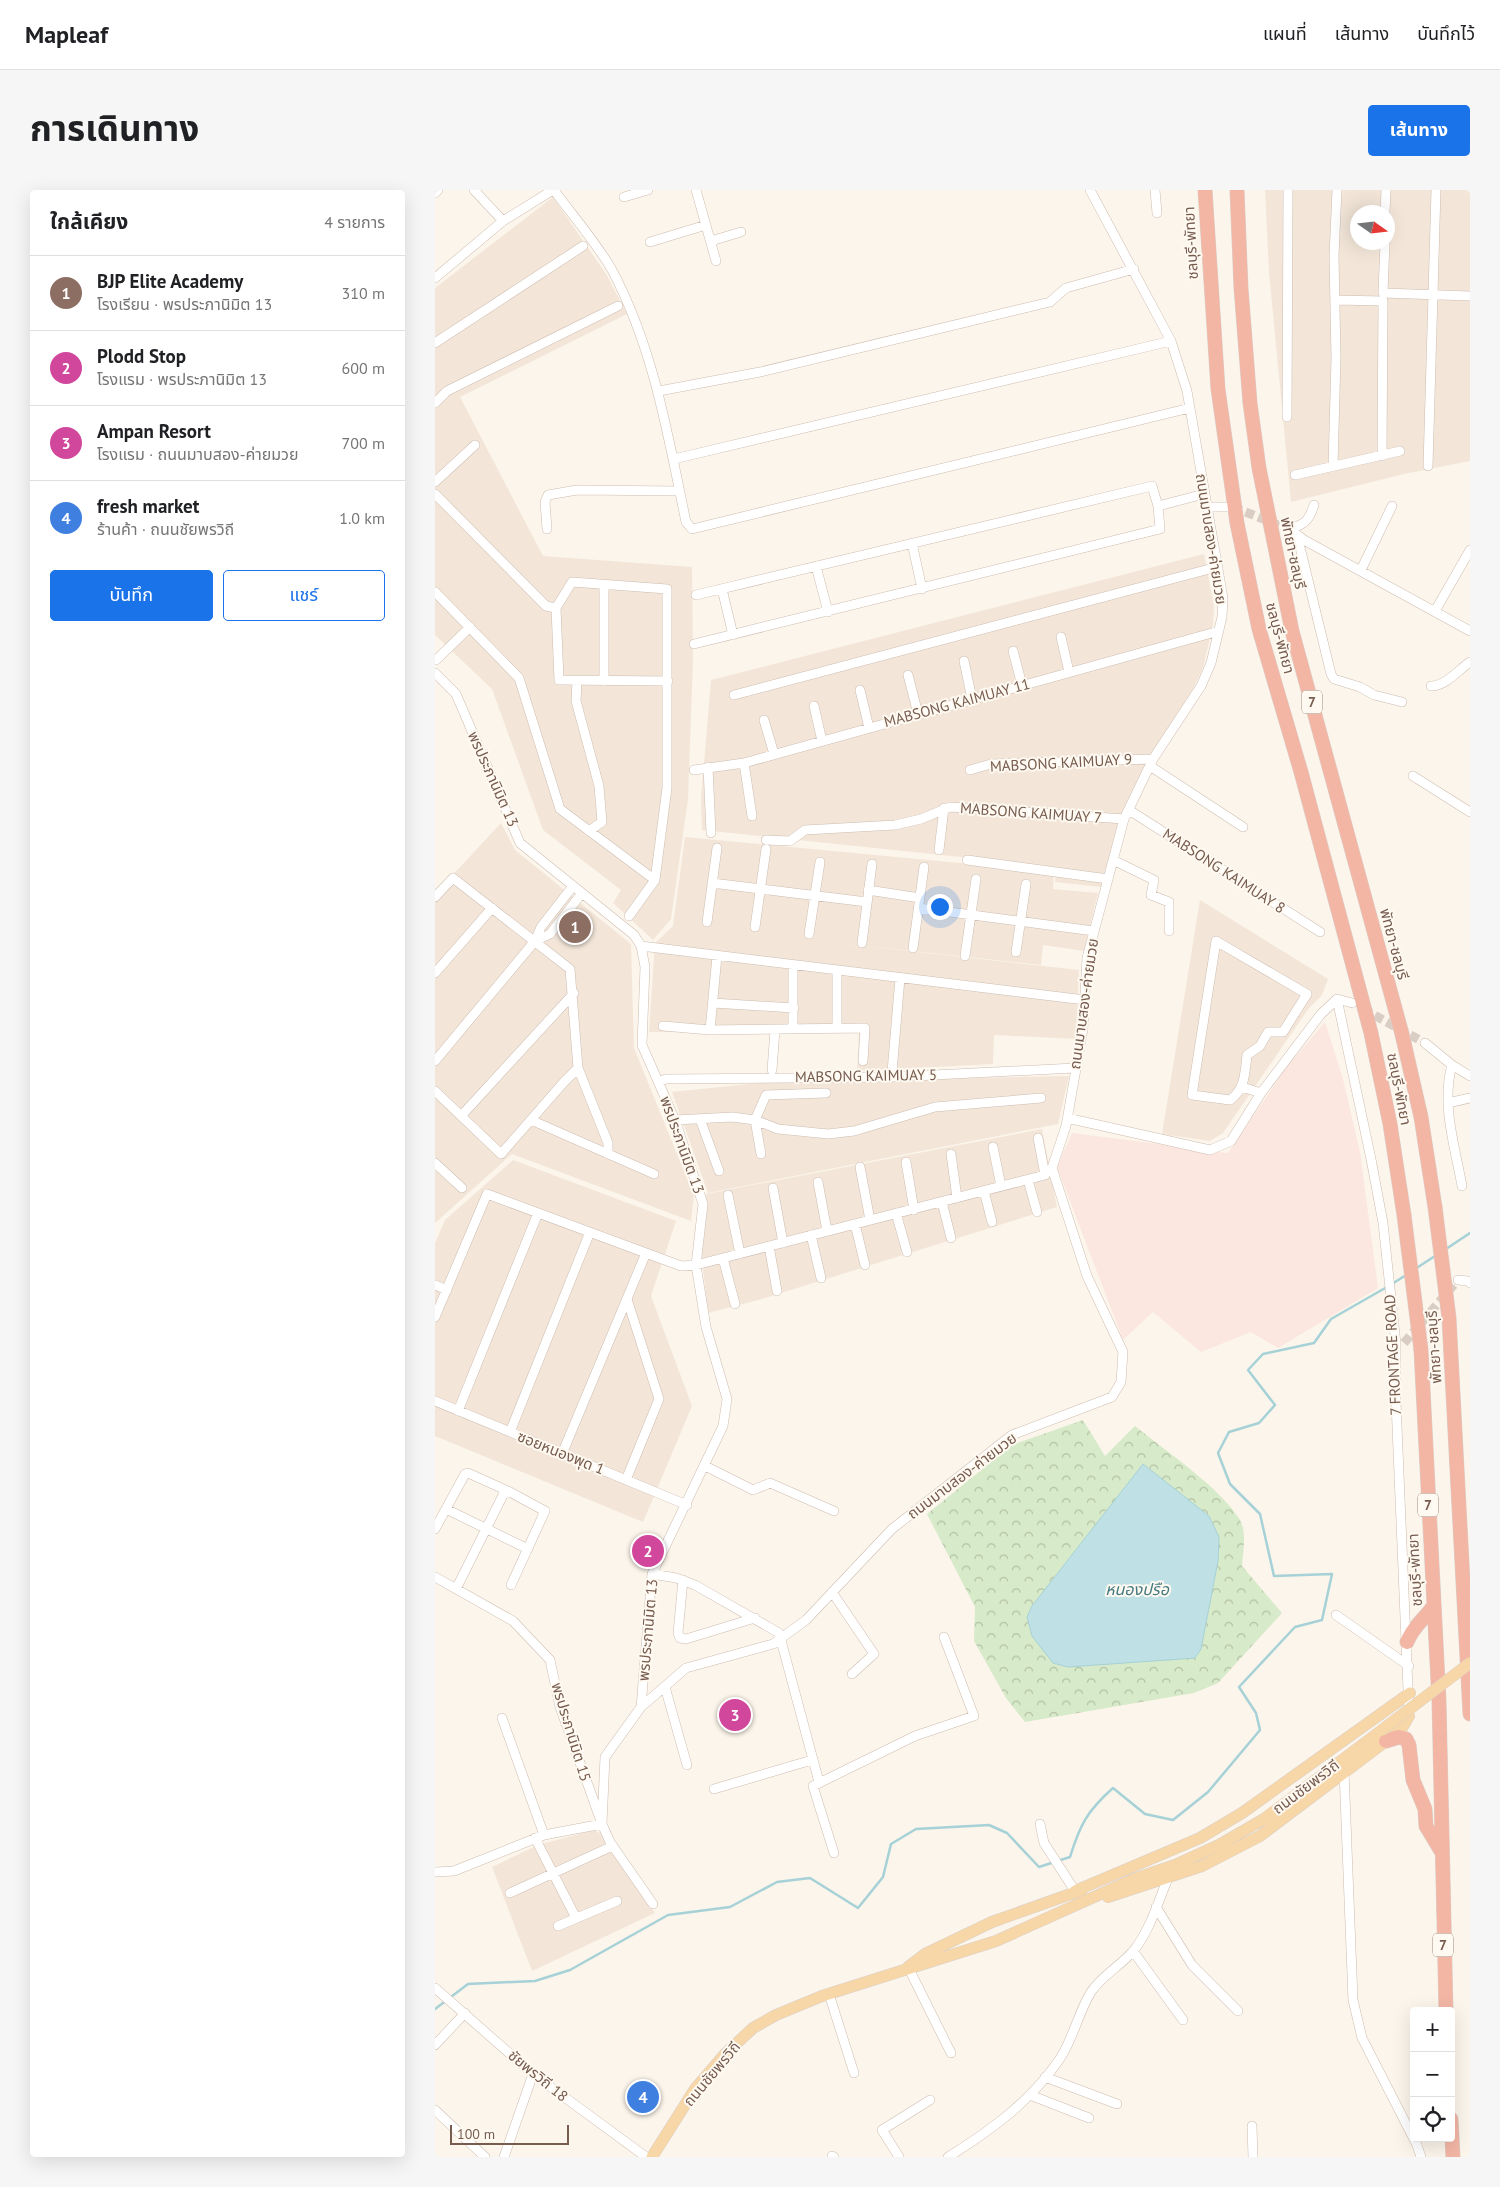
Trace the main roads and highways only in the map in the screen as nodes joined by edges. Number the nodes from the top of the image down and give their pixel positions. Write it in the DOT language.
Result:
graph roads {
  1 [pos="1205,190"];
  2 [pos="1237,190"];
  3 [pos="1462,1554"];
  4 [pos="1470,1570"];
  5 [pos="1434,1604"];
  6 [pos="1407,1642"];
  7 [pos="1470,1663"];
  8 [pos="1410,1693"];
  9 [pos="1470,1714"];
  10 [pos="1409,1716"];
  11 [pos="1384,1736"];
  12 [pos="1442,1853"];
  13 [pos="1126,1882"];
  14 [pos="1075,1891"];
  15 [pos="1085,1902"];
  16 [pos="992,1922"];
  17 [pos="997,1941"];
  18 [pos="906,1970"];
  19 [pos="1446,2007"];
  20 [pos="1452,2142"];
  21 [pos="652,2157"];
  22 [pos="1453,2157"];
  1 -- 5 [label="highway, ชลบุรี-พัทยา / 7, bridge"];
  2 -- 3 [label="highway, พัทยา-ชลบุรี / 7, bridge"];
  3 -- 4 [label="highway"];
  3 -- 9 [label="highway, พัทยา-ชลบุรี / 7"];
  5 -- 6 [label="highway"];
  5 -- 12 [label="highway, ชลบุรี-พัทยา / 7"];
  7 -- 11 [label="main road, ถนนชัยพรวิถี, bridge"];
  8 -- 14 [label="main road, ถนนชัยพรวิถี"];
  10 -- 11 [label="main road, ถนนชัยพรวิถี"];
  11 -- 12 [label="highway"];
  11 -- 13 [label="main road, ถนนชัยพรวิถี"];
  11 -- 15 [label="main road, ถนนชัยพรวิถี"];
  12 -- 19 [label="highway, ชลบุรี-พัทยา / 7"];
  13 -- 14 [label="main road, ถนนชัยพรวิถี"];
  13 -- 15 [label="main road, ถนนชัยพรวิถี"];
  14 -- 16 [label="main road, ถนนชัยพรวิถี"];
  15 -- 17 [label="main road, ถนนชัยพรวิถี"];
  16 -- 17 [label="main road"];
  16 -- 18 [label="main road, ถนนชัยพรวิถี"];
  17 -- 18 [label="main road, ถนนชัยพรวิถี"];
  18 -- 21 [label="main road, ถนนชัยพรวิถี"];
  20 -- 22 [label="highway"];
}
